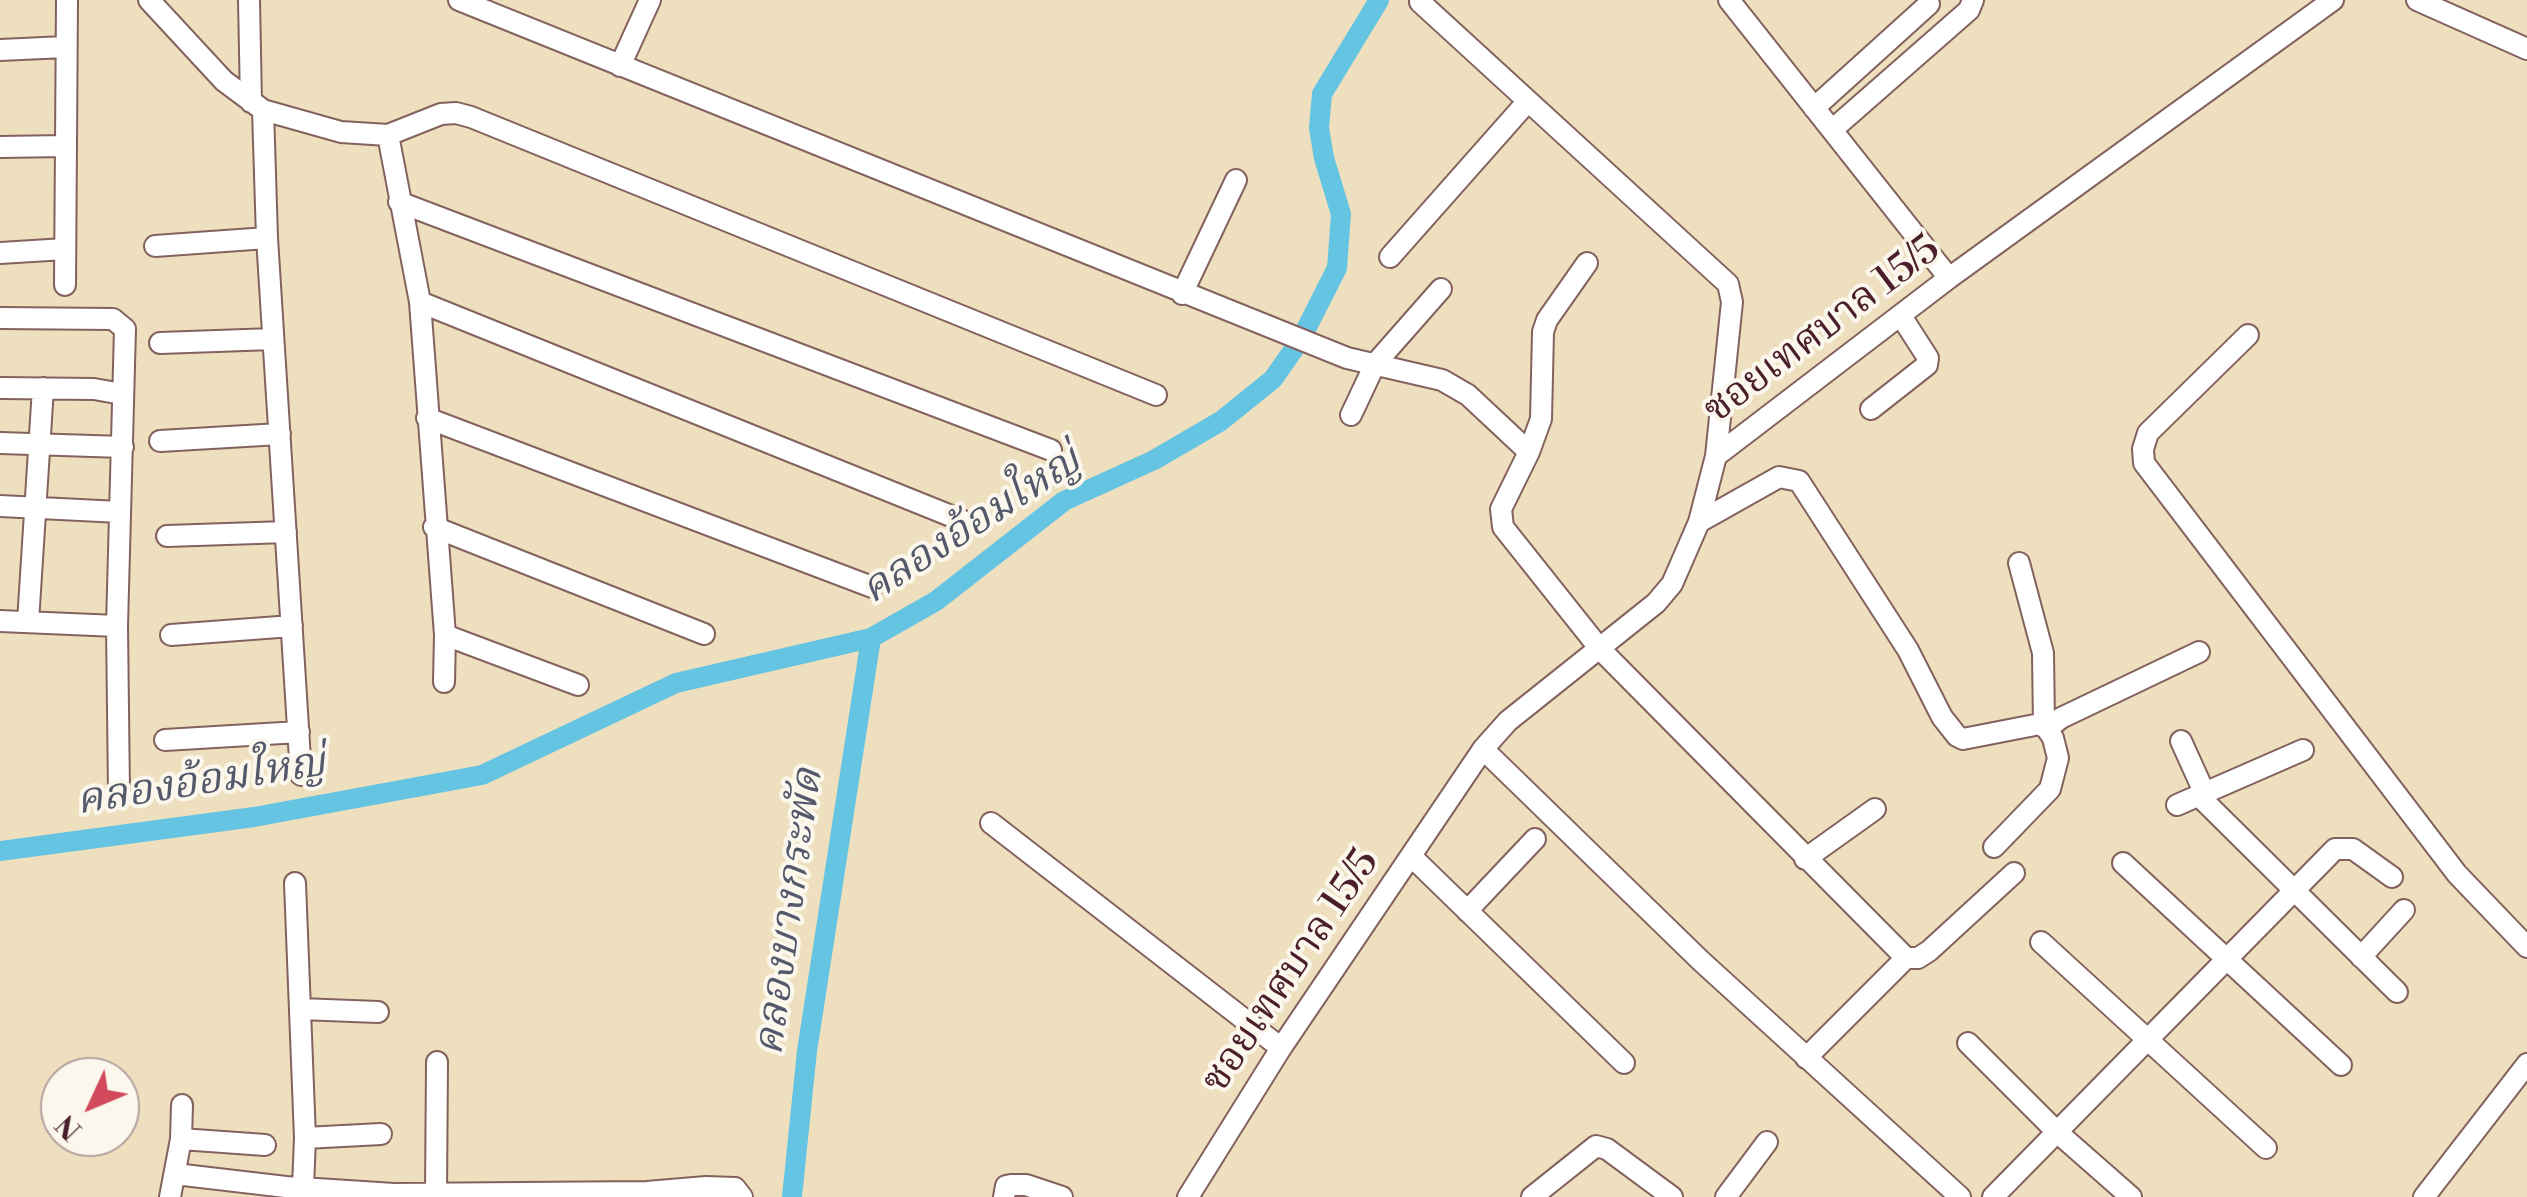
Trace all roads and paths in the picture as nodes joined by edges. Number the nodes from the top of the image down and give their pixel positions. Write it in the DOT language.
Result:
graph roads {
  1 [pos="67,0"];
  2 [pos="149,0"];
  3 [pos="249,0"];
  4 [pos="458,0"];
  5 [pos="650,0"];
  6 [pos="1729,0"];
  7 [pos="1973,0"];
  8 [pos="2333,0"];
  9 [pos="2416,0"];
  10 [pos="1420,2"];
  11 [pos="1929,4"];
  12 [pos="64,47"];
  13 [pos="2527,49"];
  14 [pos="0,50"];
  15 [pos="620,66"];
  16 [pos="1528,101"];
  17 [pos="257,106"];
  18 [pos="1814,108"];
  19 [pos="1832,130"];
  20 [pos="388,135"];
  21 [pos="65,146"];
  22 [pos="0,147"];
  23 [pos="1236,180"];
  24 [pos="399,202"];
  25 [pos="267,238"];
  26 [pos="156,246"];
  27 [pos="65,249"];
  28 [pos="0,252"];
  29 [pos="1390,257"];
  30 [pos="1587,263"];
  31 [pos="1949,278"];
  32 [pos="65,285"];
  33 [pos="1440,289"];
  34 [pos="1182,294"];
  35 [pos="420,302"];
  36 [pos="1901,316"];
  37 [pos="0,318"];
  38 [pos="2248,335"];
  39 [pos="274,339"];
  40 [pos="160,343"];
  41 [pos="1375,364"];
  42 [pos="0,388"];
  43 [pos="43,388"];
  44 [pos="122,394"];
  45 [pos="1156,394"];
  46 [pos="1870,410"];
  47 [pos="1351,415"];
  48 [pos="427,418"];
  49 [pos="280,434"];
  50 [pos="160,441"];
  51 [pos="0,443"];
  52 [pos="38,445"];
  53 [pos="124,447"];
  54 [pos="1051,450"];
  55 [pos="1529,452"];
  56 [pos="1716,456"];
  57 [pos="0,506"];
  58 [pos="36,508"];
  59 [pos="120,512"];
  60 [pos="961,520"];
  61 [pos="1700,522"];
  62 [pos="434,527"];
  63 [pos="286,532"];
  64 [pos="167,536"];
  65 [pos="2019,563"];
  66 [pos="872,588"];
  67 [pos="0,621"];
  68 [pos="28,622"];
  69 [pos="117,626"];
  70 [pos="292,626"];
  71 [pos="704,634"];
  72 [pos="171,635"];
  73 [pos="444,635"];
  74 [pos="1600,649"];
  75 [pos="2199,652"];
  76 [pos="444,682"];
  77 [pos="578,685"];
  78 [pos="2046,728"];
  79 [pos="298,732"];
  80 [pos="165,740"];
  81 [pos="2181,742"];
  82 [pos="1482,749"];
  83 [pos="2303,750"];
  84 [pos="302,775"];
  85 [pos="119,794"];
  86 [pos="2202,795"];
  87 [pos="2177,805"];
  88 [pos="1875,809"];
  89 [pos="992,823"];
  90 [pos="1535,839"];
  91 [pos="1994,847"];
  92 [pos="1411,856"];
  93 [pos="1805,859"];
  94 [pos="2122,863"];
  95 [pos="2014,874"];
  96 [pos="2392,877"];
  97 [pos="296,882"];
  98 [pos="2292,890"];
  99 [pos="1467,910"];
  100 [pos="2404,910"];
  101 [pos="2041,942"];
  102 [pos="2527,947"];
  103 [pos="2361,956"];
  104 [pos="1906,958"];
  105 [pos="2226,958"];
  106 [pos="2397,992"];
  107 [pos="300,1010"];
  108 [pos="378,1012"];
  109 [pos="2147,1040"];
  110 [pos="1968,1043"];
  111 [pos="1281,1048"];
  112 [pos="1806,1058"];
  113 [pos="437,1062"];
  114 [pos="1624,1063"];
  115 [pos="2527,1064"];
  116 [pos="2341,1065"];
  117 [pos="182,1105"];
  118 [pos="2058,1132"];
  119 [pos="381,1134"];
  120 [pos="305,1138"];
  121 [pos="181,1139"];
  122 [pos="1767,1142"];
  123 [pos="265,1145"];
  124 [pos="2266,1148"];
  125 [pos="175,1174"];
  126 [pos="291,1190"];
  127 [pos="436,1194"];
  128 [pos="394,1196"];
  129 [pos="170,1197"];
  130 [pos="742,1197"];
  131 [pos="1004,1197"];
  132 [pos="1062,1197"];
  133 [pos="1188,1197"];
  134 [pos="1532,1197"];
  135 [pos="1672,1197"];
  136 [pos="1726,1197"];
  137 [pos="1960,1197"];
  138 [pos="1992,1197"];
  139 [pos="2131,1197"];
  140 [pos="2424,1197"];
  1 -- 12 [label="street"];
  2 -- 17 [label="street"];
  3 -- 17 [label="street"];
  4 -- 15 [label="street"];
  5 -- 15 [label="street"];
  6 -- 18 [label="street"];
  7 -- 19 [label="street"];
  8 -- 31 [label="street, ซอยเทศบาล 15/5"];
  9 -- 13 [label="street"];
  10 -- 16 [label="street"];
  11 -- 18 [label="street"];
  12 -- 14 [label="street"];
  12 -- 21 [label="street"];
  15 -- 34 [label="street"];
  16 -- 29 [label="street"];
  16 -- 56 [label="street"];
  17 -- 20 [label="street"];
  17 -- 25 [label="street"];
  18 -- 19 [label="street"];
  19 -- 31 [label="street"];
  20 -- 24 [label="street"];
  20 -- 45 [label="street"];
  21 -- 22 [label="street"];
  21 -- 27 [label="street"];
  23 -- 34 [label="street"];
  24 -- 35 [label="street"];
  24 -- 54 [label="street"];
  25 -- 26 [label="street"];
  25 -- 39 [label="street"];
  27 -- 28 [label="street"];
  27 -- 32 [label="street"];
  30 -- 55 [label="street"];
  31 -- 36 [label="street, ซอยเทศบาล 15/5"];
  33 -- 41 [label="street"];
  34 -- 41 [label="street"];
  35 -- 48 [label="street"];
  35 -- 60 [label="street"];
  36 -- 46 [label="street"];
  36 -- 56 [label="street, ซอยเทศบาล 15/5"];
  37 -- 44 [label="street"];
  38 -- 102 [label="street"];
  39 -- 40 [label="street"];
  39 -- 49 [label="street"];
  41 -- 47 [label="street"];
  41 -- 55 [label="street"];
  42 -- 43 [label="street"];
  43 -- 44 [label="street"];
  43 -- 52 [label="street"];
  44 -- 53 [label="street"];
  48 -- 62 [label="street"];
  48 -- 66 [label="street"];
  49 -- 50 [label="street"];
  49 -- 63 [label="street"];
  51 -- 52 [label="street"];
  52 -- 53 [label="street"];
  52 -- 58 [label="street"];
  53 -- 59 [label="street"];
  55 -- 74 [label="street"];
  56 -- 61 [label="street, ซอยเทศบาล 15/5"];
  57 -- 58 [label="street"];
  58 -- 59 [label="street"];
  58 -- 68 [label="street"];
  59 -- 69 [label="street"];
  61 -- 74 [label="street, ซอยเทศบาล 15/5"];
  61 -- 78 [label="street"];
  62 -- 71 [label="street"];
  62 -- 73 [label="street"];
  63 -- 64 [label="street"];
  63 -- 70 [label="street"];
  65 -- 78 [label="street"];
  67 -- 68 [label="street"];
  68 -- 69 [label="street"];
  69 -- 85 [label="street"];
  70 -- 72 [label="street"];
  70 -- 79 [label="street"];
  73 -- 76 [label="street"];
  73 -- 77 [label="street"];
  74 -- 82 [label="street, ซอยเทศบาล 15/5"];
  74 -- 93 [label="street"];
  75 -- 78 [label="street"];
  78 -- 91 [label="street"];
  79 -- 80 [label="street"];
  79 -- 84 [label="street"];
  81 -- 86 [label="street"];
  82 -- 92 [label="street, ซอยเทศบาล 15/5"];
  82 -- 112 [label="street"];
  83 -- 86 [label="street"];
  86 -- 87 [label="street"];
  86 -- 98 [label="street"];
  88 -- 93 [label="street"];
  89 -- 111 [label="street"];
  90 -- 99 [label="street"];
  92 -- 99 [label="street"];
  92 -- 111 [label="street, ซอยเทศบาล 15/5"];
  93 -- 104 [label="street"];
  94 -- 105 [label="street"];
  95 -- 104 [label="street"];
  96 -- 98 [label="street"];
  97 -- 107 [label="street"];
  98 -- 103 [label="street"];
  98 -- 105 [label="street"];
  99 -- 114 [label="street"];
  100 -- 103 [label="street"];
  101 -- 109 [label="street"];
  103 -- 106 [label="street"];
  104 -- 112 [label="street"];
  105 -- 109 [label="street"];
  105 -- 116 [label="street"];
  107 -- 108 [label="street"];
  107 -- 120 [label="street"];
  109 -- 118 [label="street"];
  109 -- 124 [label="street"];
  110 -- 118 [label="street"];
  111 -- 133 [label="street, ซอยเทศบาล 15/5"];
  112 -- 137 [label="street"];
  113 -- 127 [label="street"];
  115 -- 140 [label="street"];
  117 -- 121 [label="street"];
  118 -- 138 [label="street"];
  118 -- 139 [label="street"];
  119 -- 120 [label="street"];
  120 -- 126 [label="street"];
  121 -- 123 [label="street"];
  121 -- 125 [label="street"];
  122 -- 136 [label="street"];
  125 -- 126 [label="street"];
  125 -- 129 [label="street"];
  126 -- 128 [label="street"];
  127 -- 128 [label="street"];
  127 -- 130 [label="street"];
  131 -- 132 [label="street"];
  134 -- 135 [label="street"];
}
